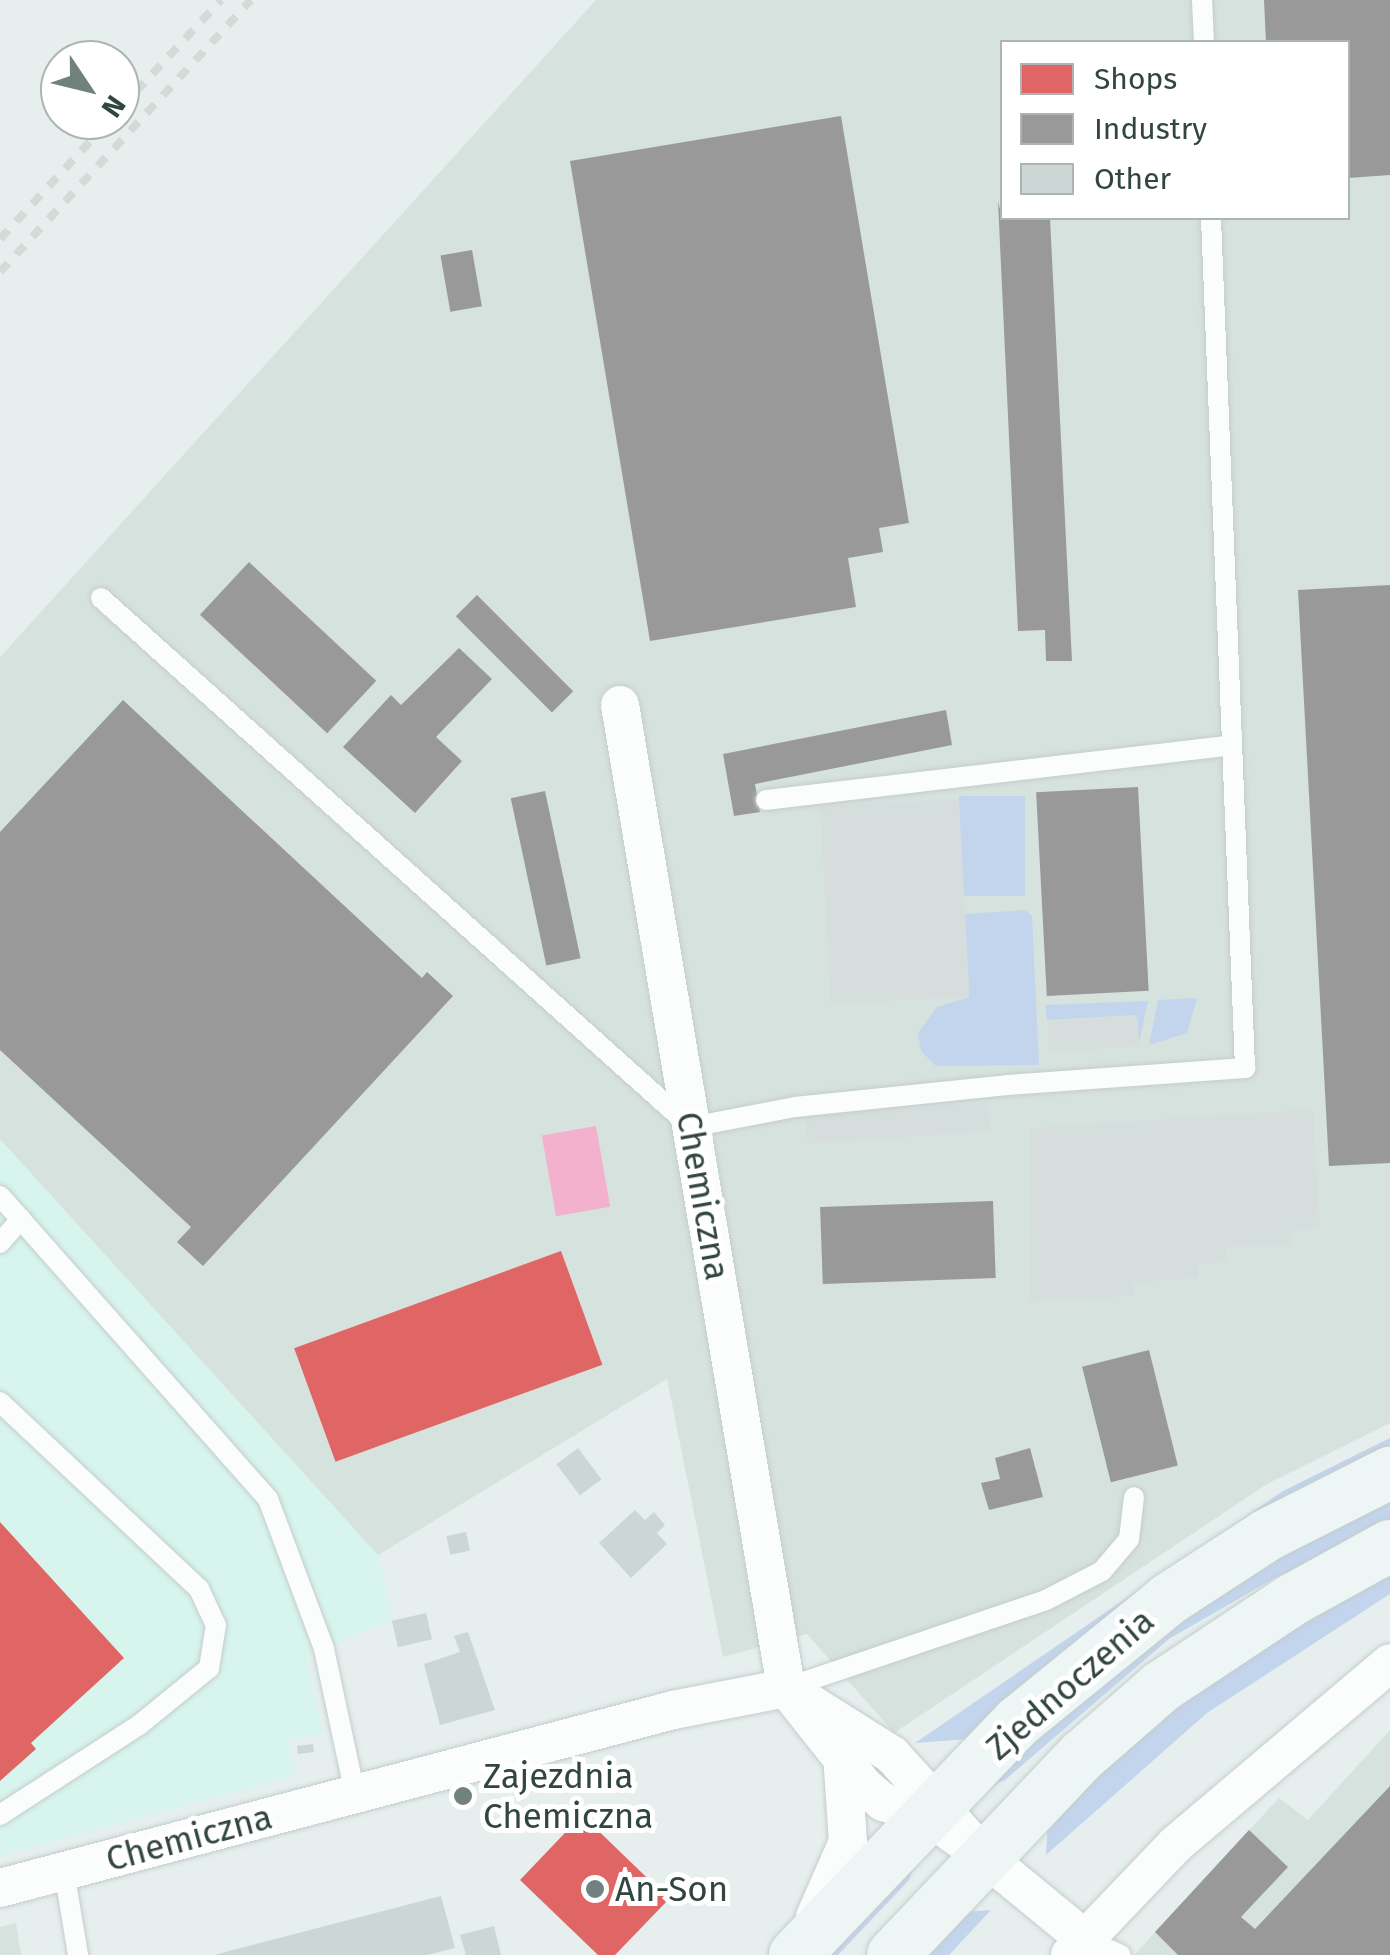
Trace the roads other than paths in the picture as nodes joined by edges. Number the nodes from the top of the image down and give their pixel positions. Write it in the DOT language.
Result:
graph roads {
  1 [pos="1202,0"];
  2 [pos="1204,40"];
  3 [pos="1211,220"];
  4 [pos="101,598"];
  5 [pos="620,705"];
  6 [pos="1232,745"];
  7 [pos="766,800"];
  8 [pos="691,1127"];
  9 [pos="0,1196"];
  10 [pos="21,1220"];
  11 [pos="0,1243"];
  12 [pos="0,1402"];
  13 [pos="1390,1473"];
  14 [pos="1134,1497"];
  15 [pos="1390,1546"];
  16 [pos="1390,1663"];
  17 [pos="786,1688"];
  18 [pos="843,1768"];
  19 [pos="355,1794"];
  20 [pos="932,1812"];
  21 [pos="0,1815"];
  22 [pos="996,1845"];
  23 [pos="64,1871"];
  24 [pos="0,1888"];
  25 [pos="1078,1947"];
  26 [pos="78,1955"];
  27 [pos="795,1955"];
  28 [pos="892,1955"];
  29 [pos="1121,1955"];
  1 -- 2 [label="lane"];
  3 -- 6 [label="lane"];
  4 -- 8 [label="lane"];
  5 -- 8 [label="street, Chemiczna"];
  6 -- 7 [label="lane"];
  6 -- 8 [label="lane"];
  8 -- 17 [label="street, Chemiczna"];
  9 -- 10 [label="lane"];
  10 -- 11 [label="lane"];
  10 -- 19 [label="lane"];
  12 -- 21 [label="lane"];
  13 -- 20 [label="main road, Zjednoczenia"];
  14 -- 17 [label="lane"];
  15 -- 22 [label="main road, Zjednoczenia"];
  16 -- 25 [label="street"];
  17 -- 18 [label="street, Chemiczna"];
  17 -- 19 [label="street, Chemiczna"];
  17 -- 20 [label="street, Chemiczna"];
  18 -- 20 [label="street, Chemiczna"];
  18 -- 27 [label="street"];
  19 -- 23 [label="street, Chemiczna"];
  20 -- 22 [label="street, Chemiczna"];
  20 -- 27 [label="main road, Zjednoczenia"];
  22 -- 25 [label="street"];
  22 -- 28 [label="main road, Zjednoczenia"];
  23 -- 24 [label="street, Chemiczna"];
  23 -- 26 [label="lane"];
  25 -- 29 [label="lane"];
}
